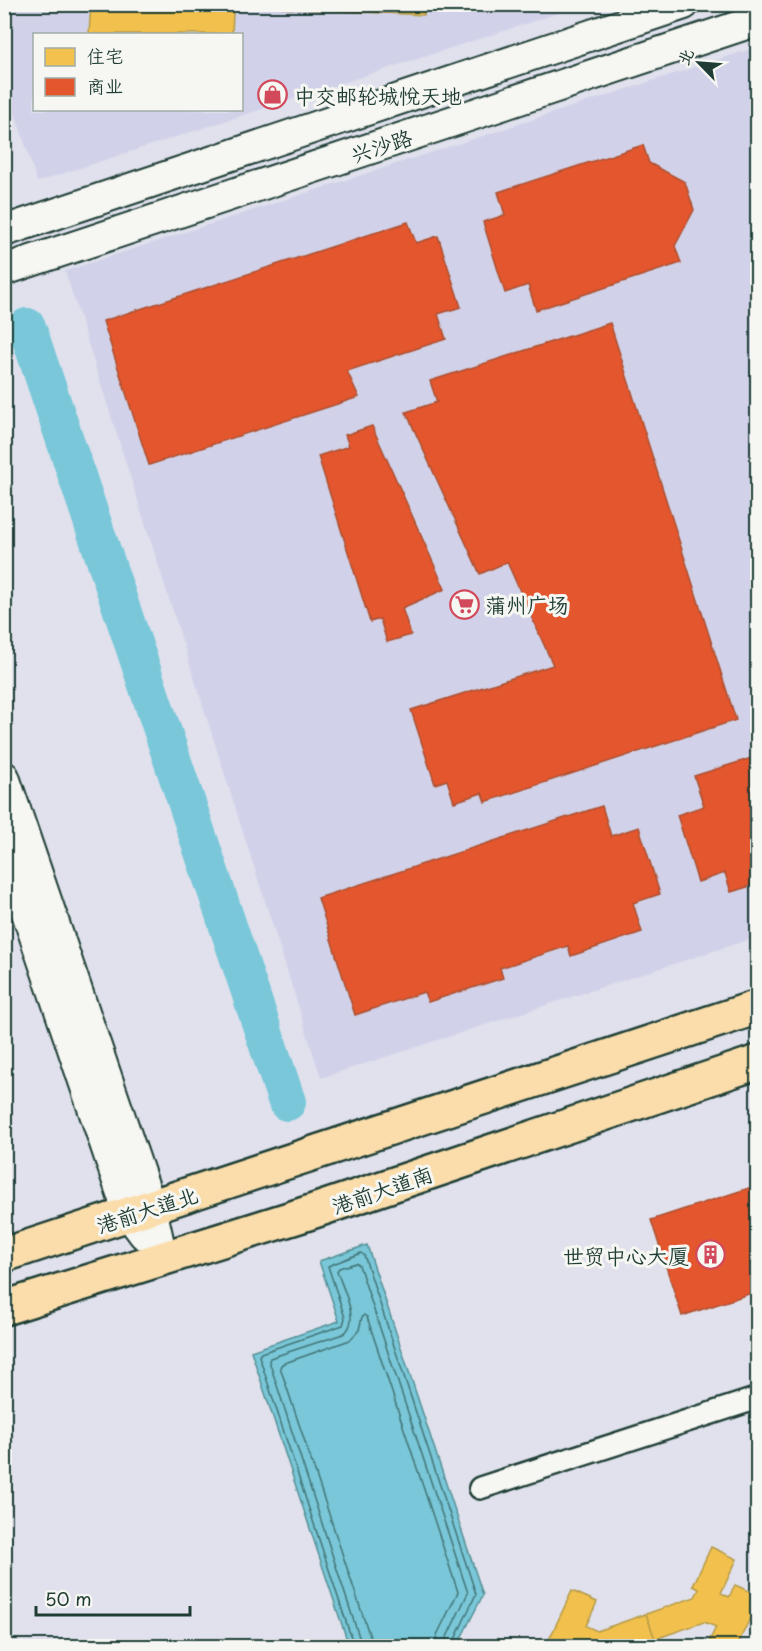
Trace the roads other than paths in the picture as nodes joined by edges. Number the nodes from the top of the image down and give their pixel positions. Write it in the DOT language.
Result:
graph roads {
  1 [pos="684,4"];
  2 [pos="758,20"];
  3 [pos="4,231"];
  4 [pos="4,270"];
  5 [pos="4,777"];
  6 [pos="4,845"];
  7 [pos="758,1007"];
  8 [pos="758,1062"];
  9 [pos="140,1211"];
  10 [pos="4,1255"];
  11 [pos="162,1258"];
  12 [pos="4,1308"];
  13 [pos="758,1398"];
  14 [pos="480,1488"];
  1 -- 3 [label="street, 兴沙路"];
  2 -- 4 [label="street, 兴沙路"];
  5 -- 9 [label="street"];
  6 -- 9 [label="street"];
  7 -- 9 [label="main road, 港前大道北"];
  8 -- 11 [label="main road, 港前大道南"];
  9 -- 10 [label="main road, 港前大道北"];
  9 -- 11 [label="street"];
  11 -- 12 [label="main road, 港前大道南"];
  13 -- 14 [label="street"];
}
